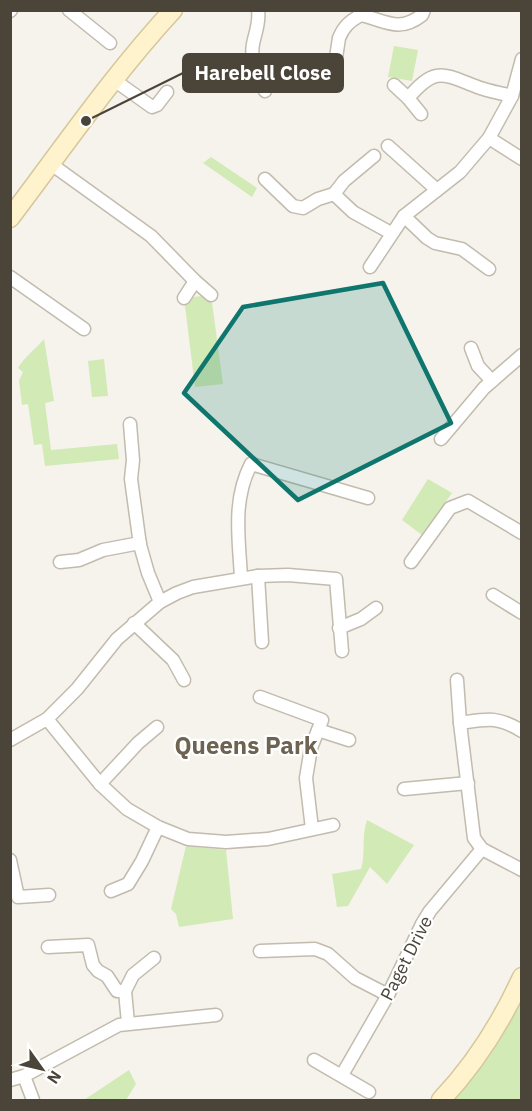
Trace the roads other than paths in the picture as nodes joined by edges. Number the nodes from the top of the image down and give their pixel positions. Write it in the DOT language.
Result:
graph roads {
  1 [pos="69,10"];
  2 [pos="173,10"];
  3 [pos="258,10"];
  4 [pos="424,10"];
  5 [pos="360,13"];
  6 [pos="110,43"];
  7 [pos="522,59"];
  8 [pos="114,80"];
  9 [pos="332,84"];
  10 [pos="394,85"];
  11 [pos="265,91"];
  12 [pos="167,92"];
  13 [pos="512,96"];
  14 [pos="408,98"];
  15 [pos="422,114"];
  16 [pos="489,138"];
  17 [pos="388,146"];
  18 [pos="374,156"];
  19 [pos="522,159"];
  20 [pos="51,164"];
  21 [pos="266,178"];
  22 [pos="437,190"];
  23 [pos="334,194"];
  24 [pos="404,216"];
  25 [pos="10,218"];
  26 [pos="391,233"];
  27 [pos="370,267"];
  28 [pos="489,269"];
  29 [pos="10,277"];
  30 [pos="195,281"];
  31 [pos="211,295"];
  32 [pos="184,298"];
  33 [pos="84,329"];
  34 [pos="471,348"];
  35 [pos="522,355"];
  36 [pos="492,381"];
  37 [pos="130,424"];
  38 [pos="441,439"];
  39 [pos="368,498"];
  40 [pos="522,533"];
  41 [pos="140,543"];
  42 [pos="60,562"];
  43 [pos="411,562"];
  44 [pos="258,576"];
  45 [pos="242,578"];
  46 [pos="493,595"];
  47 [pos="160,602"];
  48 [pos="375,608"];
  49 [pos="521,611"];
  50 [pos="134,623"];
  51 [pos="339,628"];
  52 [pos="262,642"];
  53 [pos="342,651"];
  54 [pos="184,680"];
  55 [pos="457,680"];
  56 [pos="260,697"];
  57 [pos="47,719"];
  58 [pos="460,723"];
  59 [pos="158,727"];
  60 [pos="318,730"];
  61 [pos="522,731"];
  62 [pos="10,740"];
  63 [pos="349,740"];
  64 [pos="468,783"];
  65 [pos="100,784"];
  66 [pos="404,789"];
  67 [pos="333,825"];
  68 [pos="158,827"];
  69 [pos="312,829"];
  70 [pos="482,849"];
  71 [pos="10,860"];
  72 [pos="522,870"];
  73 [pos="111,891"];
  74 [pos="49,896"];
  75 [pos="48,947"];
  76 [pos="260,951"];
  77 [pos="154,958"];
  78 [pos="522,977"];
  79 [pos="125,991"];
  80 [pos="388,995"];
  81 [pos="216,1015"];
  82 [pos="128,1023"];
  83 [pos="314,1060"];
  84 [pos="342,1075"];
  85 [pos="24,1076"];
  86 [pos="10,1080"];
  87 [pos="369,1092"];
  88 [pos="33,1101"];
  89 [pos="441,1101"];
  1 -- 6 [label="street"];
  2 -- 8 [label="street"];
  3 -- 11 [label="street"];
  4 -- 5 [label="street"];
  5 -- 9 [label="street"];
  7 -- 13 [label="street"];
  8 -- 12 [label="street"];
  8 -- 20 [label="street"];
  10 -- 14 [label="street"];
  13 -- 14 [label="street"];
  13 -- 16 [label="street"];
  14 -- 15 [label="street"];
  16 -- 19 [label="street"];
  16 -- 22 [label="street"];
  17 -- 22 [label="street"];
  18 -- 23 [label="street"];
  20 -- 25 [label="street"];
  20 -- 30 [label="street"];
  21 -- 23 [label="street"];
  22 -- 24 [label="street"];
  23 -- 26 [label="street"];
  24 -- 26 [label="street"];
  24 -- 28 [label="street"];
  26 -- 27 [label="street"];
  29 -- 33 [label="street"];
  30 -- 31 [label="street"];
  30 -- 32 [label="street"];
  34 -- 36 [label="street"];
  35 -- 36 [label="street"];
  36 -- 38 [label="street"];
  37 -- 41 [label="street"];
  39 -- 45 [label="street"];
  40 -- 43 [label="street"];
  41 -- 42 [label="street"];
  41 -- 47 [label="street"];
  44 -- 45 [label="street"];
  44 -- 51 [label="street"];
  44 -- 52 [label="street"];
  45 -- 47 [label="street"];
  46 -- 49 [label="street"];
  47 -- 50 [label="street"];
  48 -- 51 [label="street"];
  50 -- 54 [label="street"];
  50 -- 57 [label="street"];
  51 -- 53 [label="street"];
  55 -- 58 [label="street"];
  56 -- 60 [label="street"];
  57 -- 62 [label="street"];
  57 -- 65 [label="street"];
  58 -- 61 [label="street"];
  58 -- 64 [label="street"];
  59 -- 65 [label="street"];
  60 -- 63 [label="street"];
  60 -- 69 [label="street"];
  64 -- 66 [label="street"];
  64 -- 70 [label="street"];
  65 -- 68 [label="street"];
  67 -- 69 [label="street"];
  68 -- 69 [label="street"];
  68 -- 73 [label="street"];
  70 -- 72 [label="street"];
  70 -- 80 [label="street, Paget Drive"];
  71 -- 74 [label="street"];
  75 -- 79 [label="street"];
  76 -- 80 [label="street"];
  77 -- 79 [label="street"];
  78 -- 89 [label="street"];
  79 -- 82 [label="street"];
  80 -- 84 [label="street, Paget Drive"];
  81 -- 82 [label="street"];
  82 -- 85 [label="street"];
  83 -- 84 [label="street"];
  84 -- 87 [label="street"];
  85 -- 86 [label="street"];
  85 -- 88 [label="street"];
}
